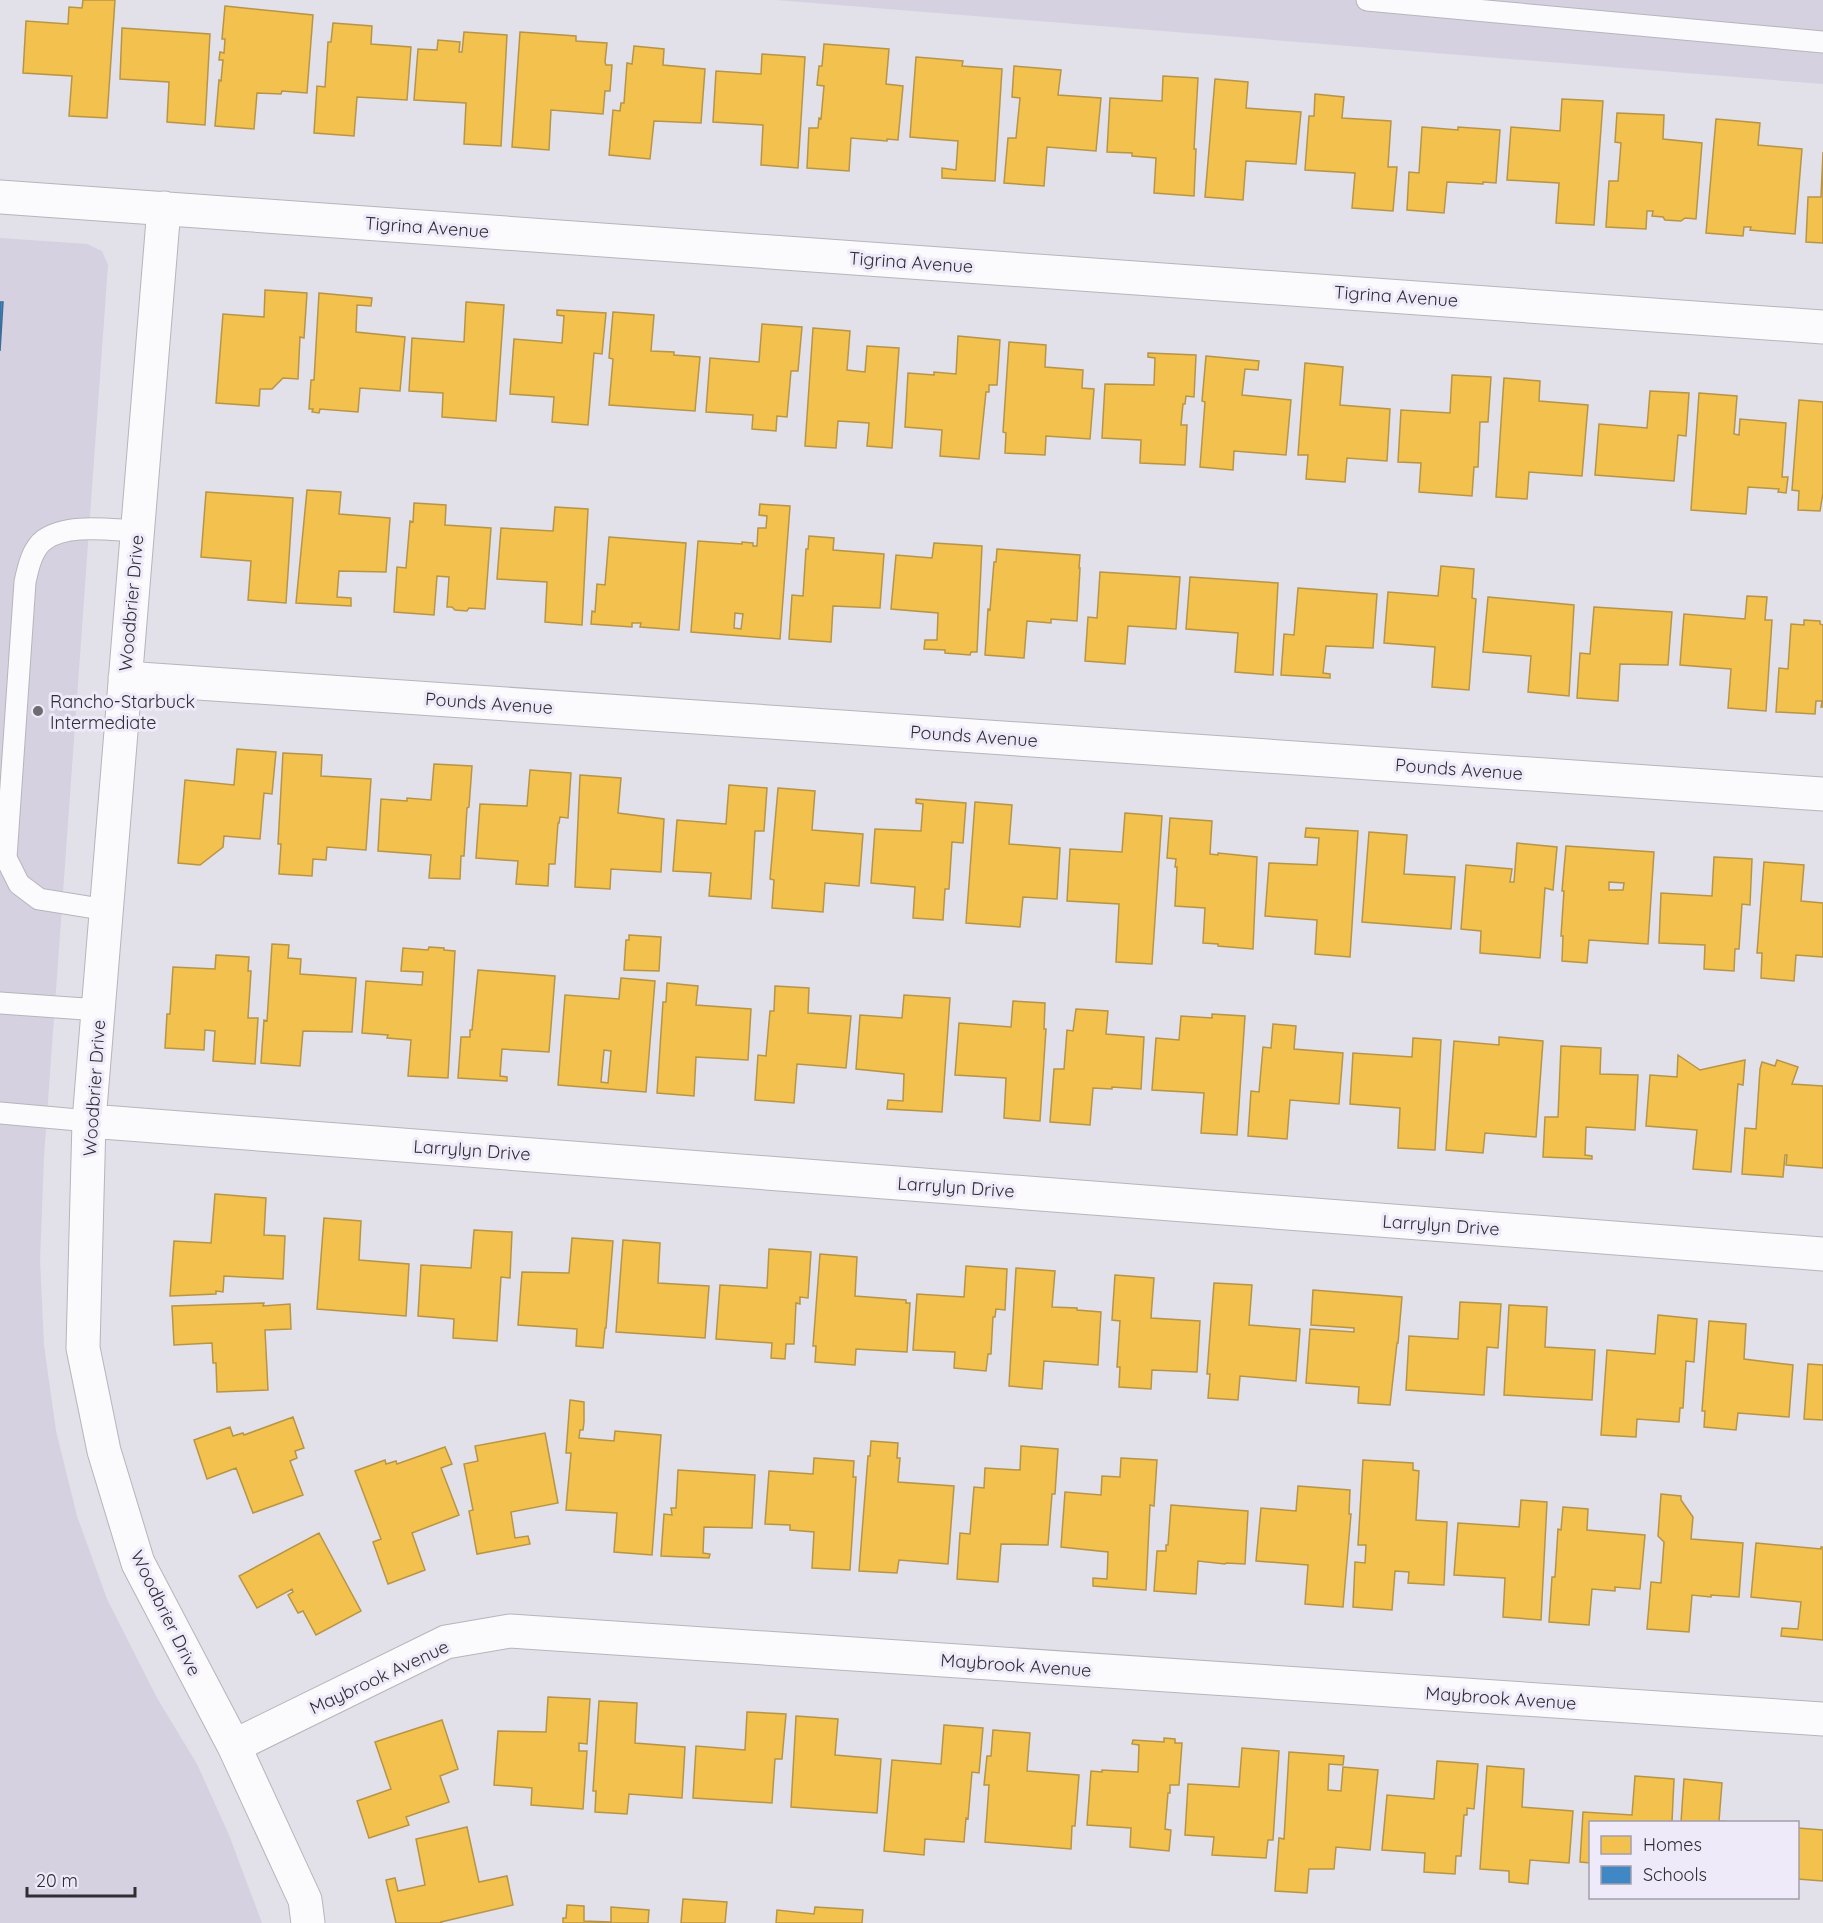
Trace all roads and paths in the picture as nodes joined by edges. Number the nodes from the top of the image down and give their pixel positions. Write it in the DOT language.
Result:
graph roads {
  1 [pos="1367,0"];
  2 [pos="1823,42"];
  3 [pos="0,196"];
  4 [pos="164,208"];
  5 [pos="1823,327"];
  6 [pos="137,531"];
  7 [pos="124,678"];
  8 [pos="1823,794"];
  9 [pos="106,910"];
  10 [pos="0,1003"];
  11 [pos="99,1010"];
  12 [pos="0,1113"];
  13 [pos="89,1120"];
  14 [pos="1823,1254"];
  15 [pos="1823,1719"];
  16 [pos="234,1746"];
  17 [pos="308,1923"];
  1 -- 2 [label="lane"];
  3 -- 4 [label="street, Tigrina Avenue"];
  4 -- 5 [label="street, Tigrina Avenue"];
  4 -- 6 [label="street, Woodbrier Drive"];
  6 -- 7 [label="street, Woodbrier Drive"];
  6 -- 9 [label="lane"];
  7 -- 8 [label="street, Pounds Avenue"];
  7 -- 9 [label="street, Woodbrier Drive"];
  9 -- 11 [label="street, Woodbrier Drive"];
  10 -- 11 [label="lane"];
  11 -- 13 [label="street, Woodbrier Drive"];
  12 -- 13 [label="lane"];
  13 -- 14 [label="street, Larrylyn Drive"];
  13 -- 16 [label="street, Woodbrier Drive"];
  15 -- 16 [label="street, Maybrook Avenue"];
  16 -- 17 [label="street, Woodbrier Drive"];
}
